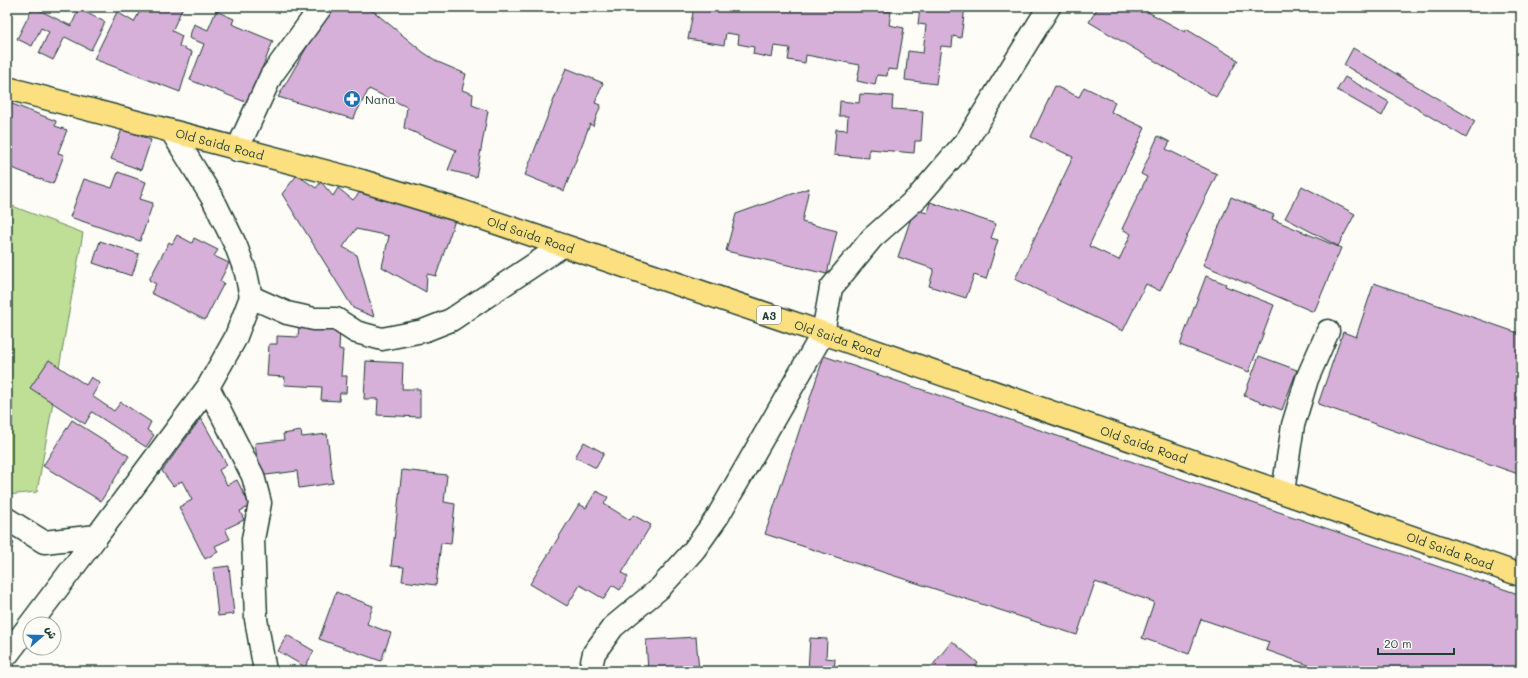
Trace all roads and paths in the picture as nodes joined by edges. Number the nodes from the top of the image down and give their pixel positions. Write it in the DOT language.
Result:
graph roads {
  1 [pos="321,7"];
  2 [pos="1050,7"];
  3 [pos="7,88"];
  4 [pos="172,132"];
  5 [pos="237,150"];
  6 [pos="562,246"];
  7 [pos="251,297"];
  8 [pos="1328,331"];
  9 [pos="823,333"];
  10 [pos="208,387"];
  11 [pos="1283,492"];
  12 [pos="7,519"];
  13 [pos="97,536"];
  14 [pos="1521,575"];
  15 [pos="7,655"];
  16 [pos="265,671"];
  17 [pos="590,671"];
  1 -- 5 [label="street"];
  2 -- 9 [label="street"];
  3 -- 4 [label="highway, Old Saida Road / A3"];
  4 -- 5 [label="highway, Old Saida Road / A3"];
  4 -- 7 [label="street"];
  5 -- 6 [label="highway, Old Saida Road / A3"];
  6 -- 7 [label="street"];
  6 -- 9 [label="highway, Old Saida Road / A3"];
  7 -- 10 [label="street"];
  8 -- 11 [label="street"];
  9 -- 11 [label="highway, Old Saida Road / A3"];
  9 -- 17 [label="street"];
  10 -- 13 [label="street"];
  10 -- 16 [label="street"];
  11 -- 14 [label="highway, Old Saida Road / A3"];
  12 -- 13 [label="street"];
  13 -- 15 [label="street"];
}
